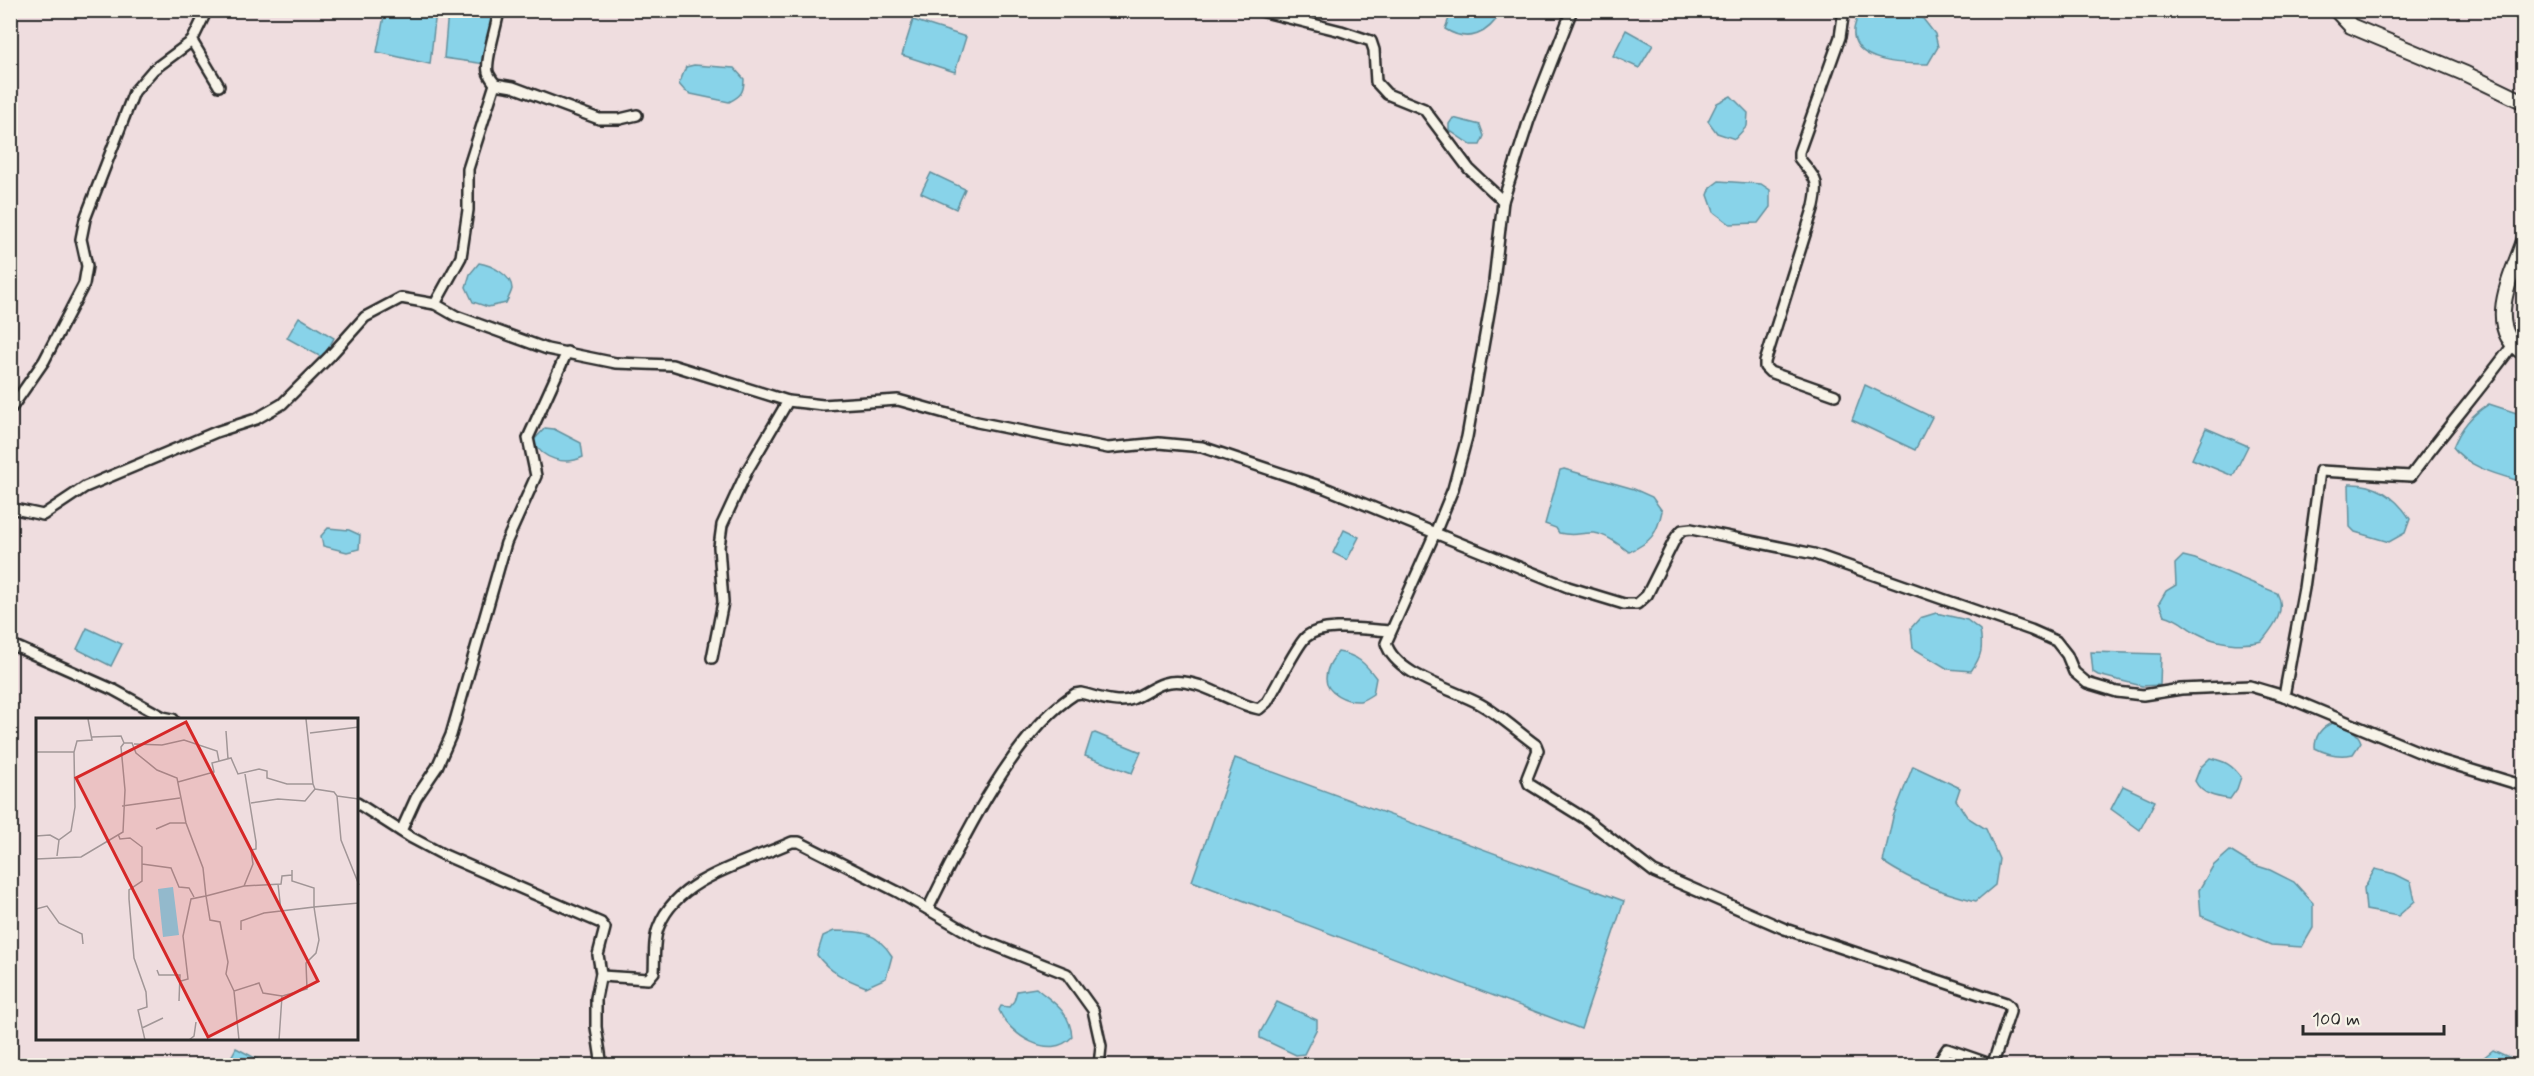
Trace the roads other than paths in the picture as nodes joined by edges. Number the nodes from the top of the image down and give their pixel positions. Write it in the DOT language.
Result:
graph roads {
  1 [pos="207,10"];
  2 [pos="499,10"];
  3 [pos="1257,10"];
  4 [pos="1572,10"];
  5 [pos="2336,10"];
  6 [pos="1843,11"];
  7 [pos="192,41"];
  8 [pos="495,84"];
  9 [pos="219,86"];
  10 [pos="2523,102"];
  11 [pos="637,115"];
  12 [pos="1503,201"];
  13 [pos="2523,241"];
  14 [pos="435,304"];
  15 [pos="2518,350"];
  16 [pos="567,352"];
  17 [pos="1835,395"];
  18 [pos="788,401"];
  19 [pos="10,410"];
  20 [pos="10,508"];
  21 [pos="1435,533"];
  22 [pos="1390,631"];
  23 [pos="10,644"];
  24 [pos="712,658"];
  25 [pos="2284,696"];
  26 [pos="168,718"];
  27 [pos="2523,786"];
  28 [pos="358,804"];
  29 [pos="401,831"];
  30 [pos="928,909"];
  31 [pos="601,976"];
  32 [pos="1994,1064"];
  33 [pos="602,1065"];
  34 [pos="1099,1065"];
  35 [pos="1936,1065"];
  1 -- 7 [label="street"];
  2 -- 8 [label="street"];
  3 -- 12 [label="street"];
  4 -- 12 [label="street"];
  5 -- 10 [label="main road"];
  6 -- 17 [label="street"];
  7 -- 9 [label="street"];
  7 -- 19 [label="street"];
  8 -- 11 [label="street"];
  8 -- 14 [label="street"];
  12 -- 21 [label="street"];
  13 -- 15 [label="main road"];
  14 -- 16 [label="street"];
  14 -- 20 [label="street"];
  15 -- 25 [label="street"];
  16 -- 18 [label="street"];
  16 -- 29 [label="street"];
  18 -- 21 [label="street"];
  18 -- 24 [label="street"];
  21 -- 22 [label="street"];
  21 -- 25 [label="street"];
  22 -- 30 [label="street"];
  22 -- 32 [label="street"];
  23 -- 26 [label="street"];
  25 -- 27 [label="street"];
  28 -- 29 [label="street"];
  29 -- 31 [label="street"];
  30 -- 31 [label="street"];
  30 -- 34 [label="street"];
  31 -- 33 [label="street"];
  32 -- 35 [label="street"];
}
